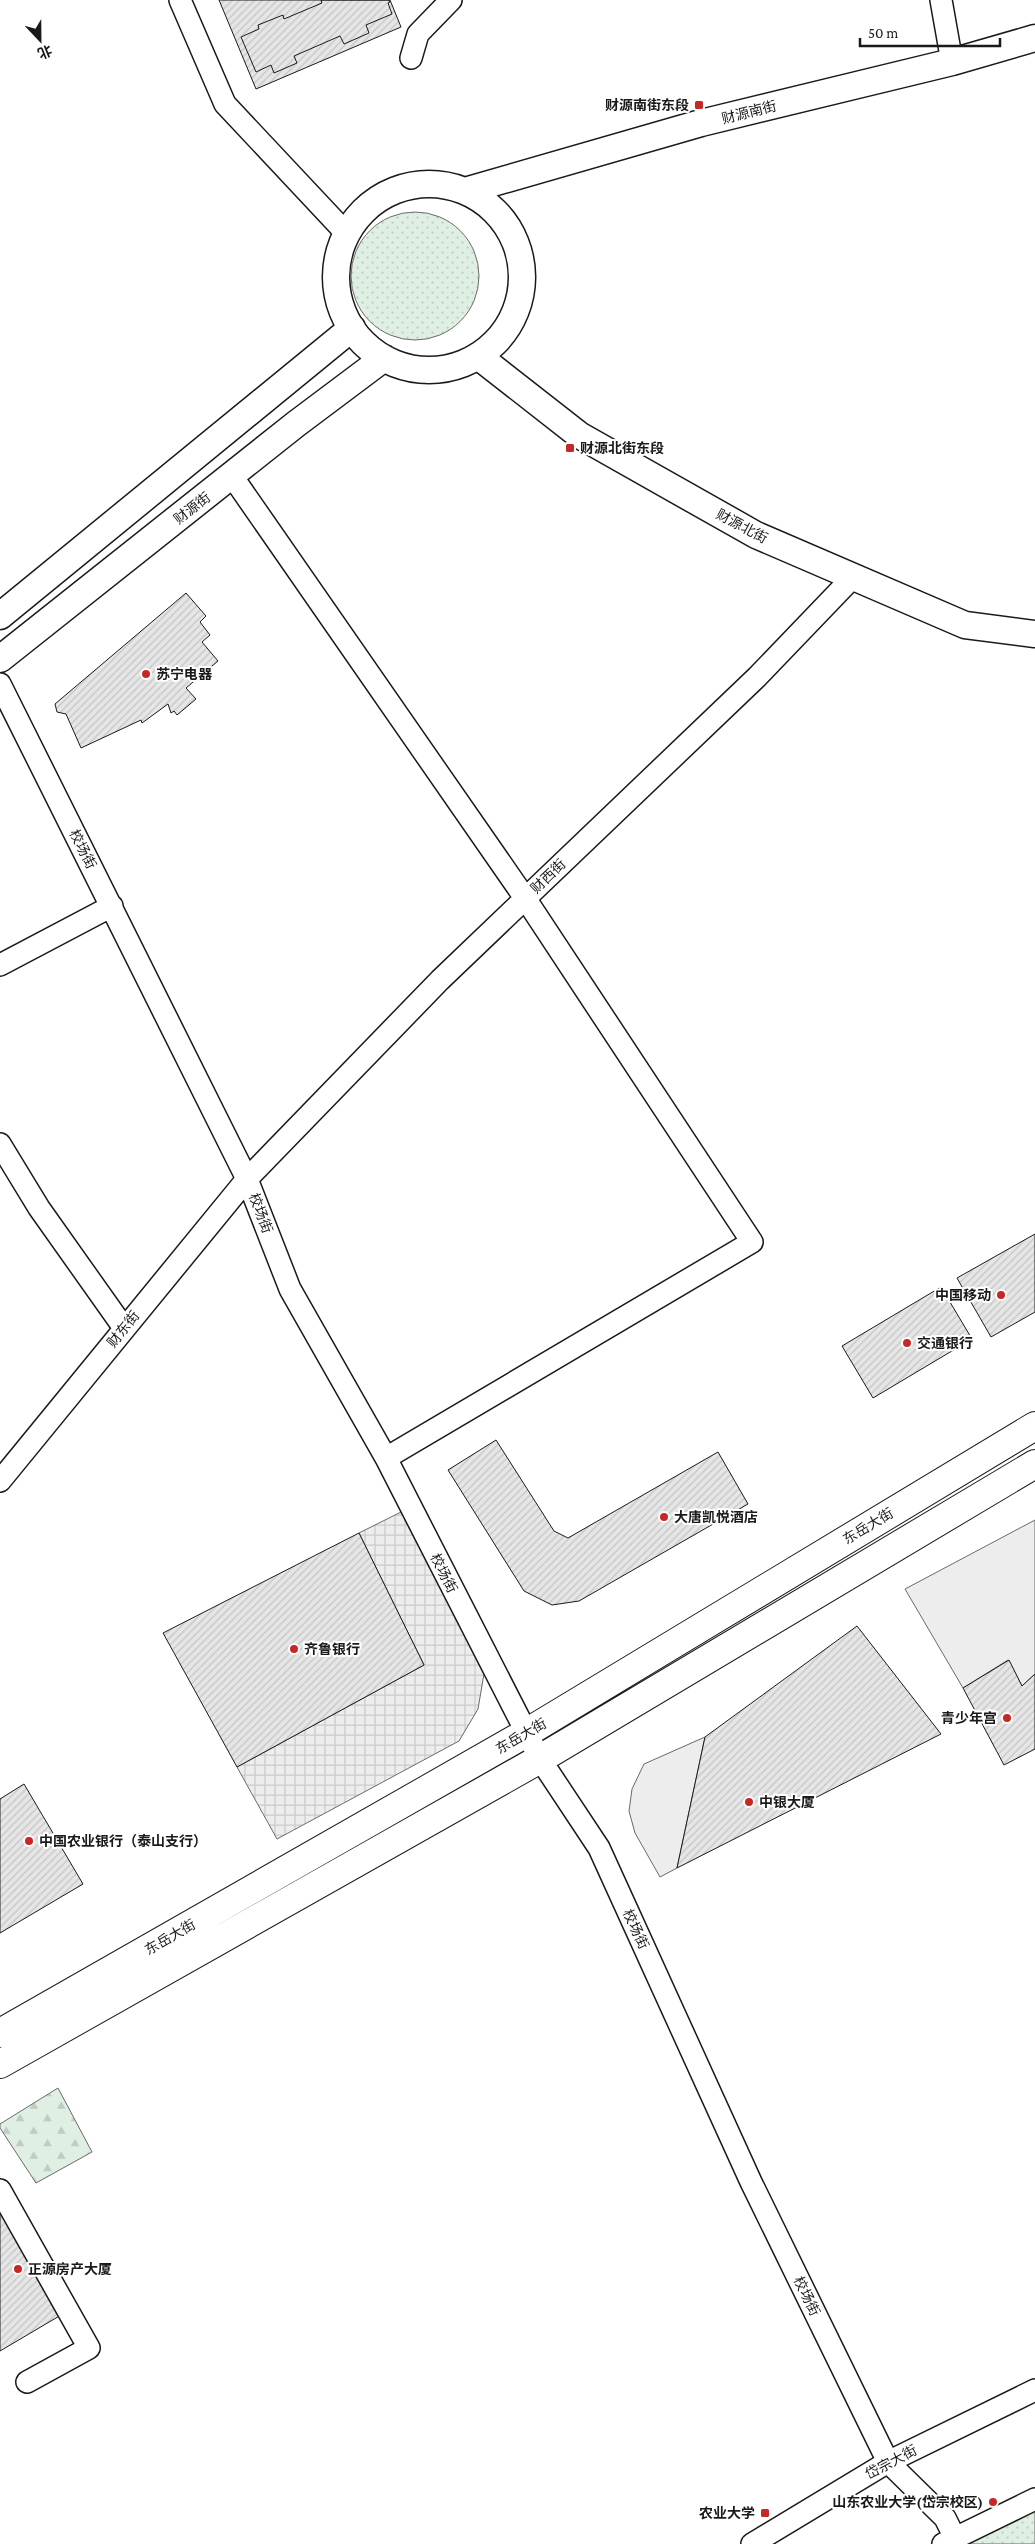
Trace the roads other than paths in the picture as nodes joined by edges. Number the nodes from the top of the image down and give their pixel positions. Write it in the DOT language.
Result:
graph roads {
  1 [pos="180,0"];
  2 [pos="450,0"];
  3 [pos="941,0"];
  4 [pos="1035,38"];
  5 [pos="411,58"];
  6 [pos="952,62"];
  7 [pos="465,191"];
  8 [pos="346,233"];
  9 [pos="352,328"];
  10 [pos="478,356"];
  11 [pos="384,358"];
  12 [pos="232,476"];
  13 [pos="853,577"];
  14 [pos="0,616"];
  15 [pos="1035,634"];
  16 [pos="0,659"];
  17 [pos="0,684"];
  18 [pos="525,898"];
  19 [pos="112,906"];
  20 [pos="0,965"];
  21 [pos="0,1144"];
  22 [pos="248,1179"];
  23 [pos="124,1328"];
  24 [pos="1035,1426"];
  25 [pos="386,1458"];
  26 [pos="1035,1464"];
  27 [pos="0,1481"];
  28 [pos="526,1733"];
  29 [pos="540,1760"];
  30 [pos="0,2032"];
  31 [pos="0,2064"];
  32 [pos="0,2190"];
  33 [pos="27,2382"];
  34 [pos="1035,2390"];
  35 [pos="888,2462"];
  36 [pos="1035,2499"];
  37 [pos="952,2542"];
  38 [pos="752,2544"];
  1 -- 8 [label="street"];
  2 -- 5 [label="street"];
  3 -- 6 [label="street"];
  4 -- 6 [label="main road, 财源南街"];
  6 -- 7 [label="main road, 财源南街"];
  7 -- 8 [label="main road"];
  7 -- 10 [label="main road"];
  8 -- 9 [label="main road"];
  9 -- 11 [label="main road"];
  9 -- 14 [label="main road"];
  10 -- 11 [label="main road"];
  10 -- 13 [label="main road, 财源北街"];
  11 -- 12 [label="main road, 财源街"];
  12 -- 16 [label="main road, 财源街"];
  12 -- 18 [label="street"];
  13 -- 15 [label="main road, 财源北街"];
  13 -- 18 [label="street, 财西街"];
  17 -- 19 [label="street, 校场街"];
  18 -- 22 [label="street, 财西街"];
  18 -- 25 [label="street"];
  19 -- 20 [label="street"];
  19 -- 22 [label="street, 校场街"];
  21 -- 23 [label="street"];
  22 -- 23 [label="street, 财东街"];
  22 -- 25 [label="street, 校场街"];
  23 -- 27 [label="street, 财东街"];
  24 -- 28 [label="highway, 东岳大街"];
  25 -- 28 [label="street, 校场街"];
  26 -- 29 [label="highway, 东岳大街"];
  28 -- 29 [label="street, 校场街"];
  28 -- 30 [label="highway, 东岳大街"];
  29 -- 31 [label="highway, 东岳大街"];
  29 -- 35 [label="street, 校场街"];
  32 -- 33 [label="street"];
  34 -- 35 [label="street, 岱宗大街"];
  35 -- 37 [label="street, 校场街"];
  35 -- 38 [label="street, 岱宗大街"];
  36 -- 37 [label="street"];
}
